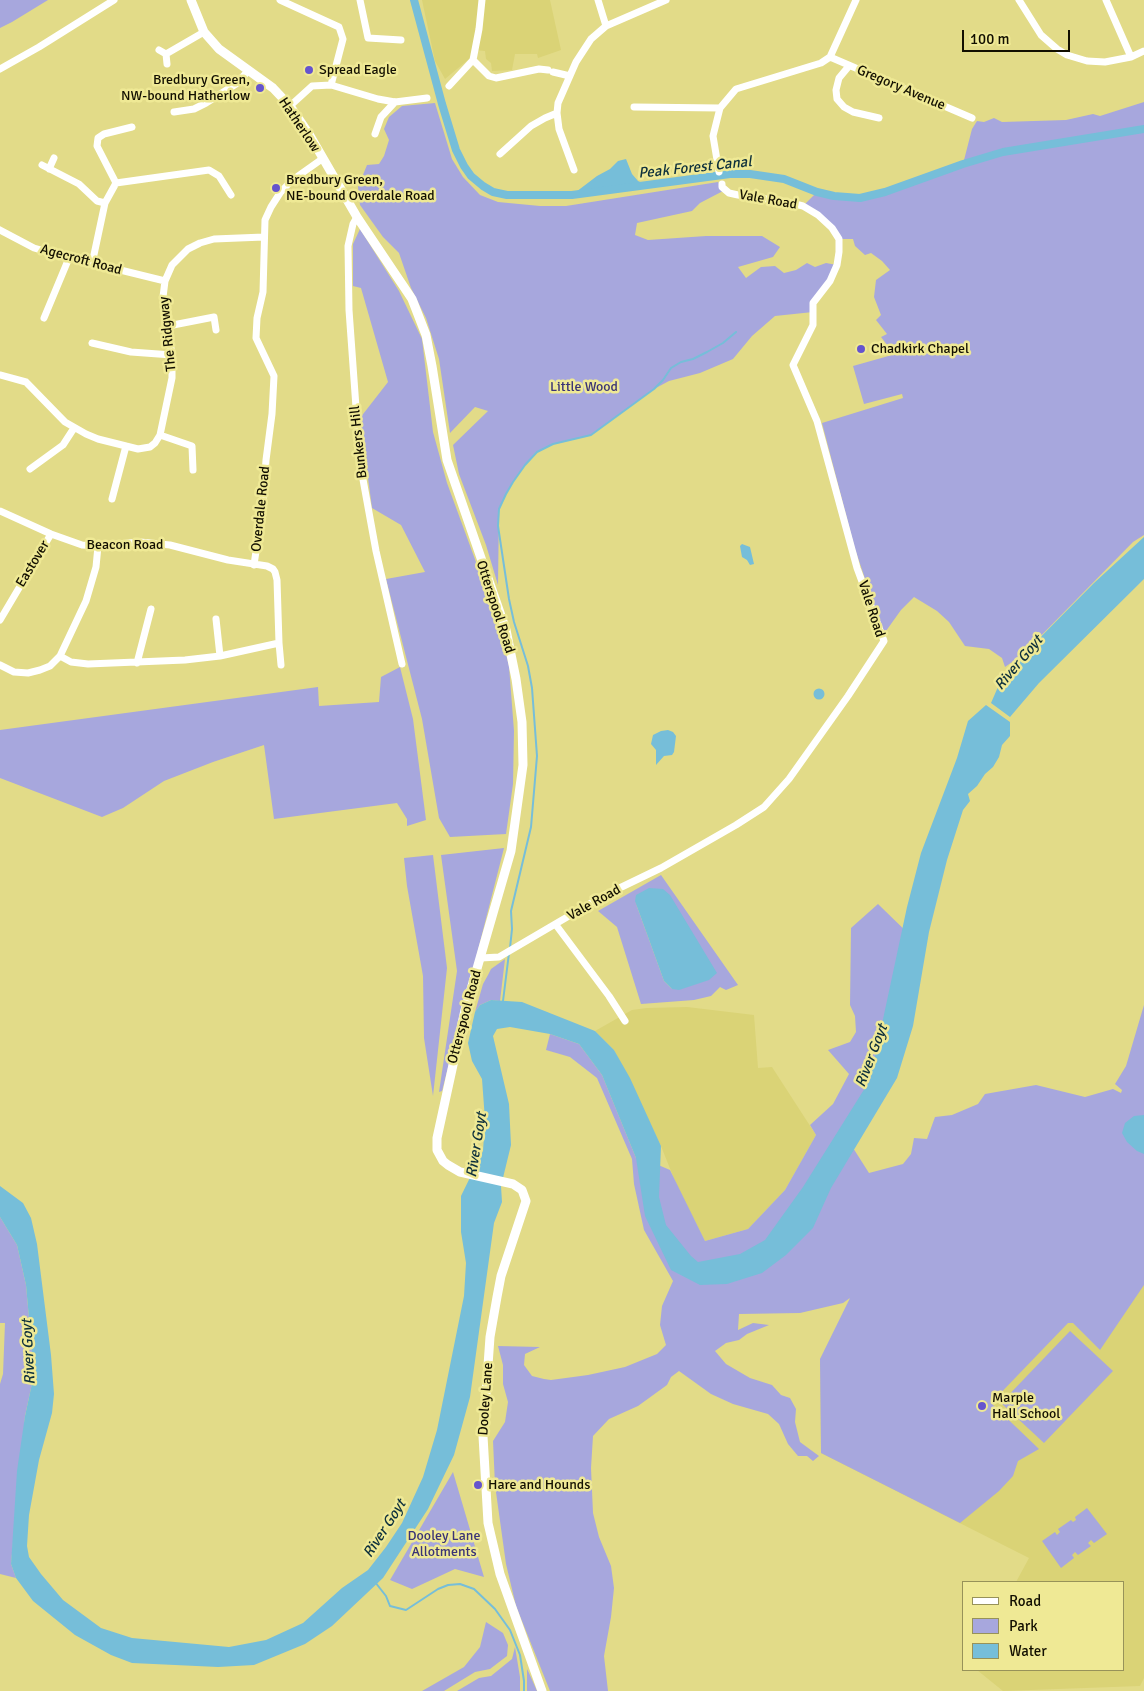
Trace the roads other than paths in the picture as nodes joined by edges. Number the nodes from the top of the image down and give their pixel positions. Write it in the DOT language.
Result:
graph roads {
  1 [pos="114,0"];
  2 [pos="190,0"];
  3 [pos="280,0"];
  4 [pos="360,0"];
  5 [pos="482,0"];
  6 [pos="598,0"];
  7 [pos="666,0"];
  8 [pos="856,0"];
  9 [pos="1019,0"];
  10 [pos="1106,0"];
  11 [pos="606,26"];
  12 [pos="204,32"];
  13 [pos="401,40"];
  14 [pos="159,50"];
  15 [pos="1144,51"];
  16 [pos="166,54"];
  17 [pos="830,57"];
  18 [pos="1131,57"];
  19 [pos="472,60"];
  20 [pos="167,64"];
  21 [pos="849,66"];
  22 [pos="0,69"];
  23 [pos="249,70"];
  24 [pos="570,76"];
  25 [pos="331,85"];
  26 [pos="449,86"];
  27 [pos="427,98"];
  28 [pos="395,102"];
  29 [pos="290,106"];
  30 [pos="634,107"];
  31 [pos="720,108"];
  32 [pos="174,112"];
  33 [pos="557,113"];
  34 [pos="879,118"];
  35 [pos="972,118"];
  36 [pos="132,127"];
  37 [pos="375,134"];
  38 [pos="500,154"];
  39 [pos="54,158"];
  40 [pos="322,159"];
  41 [pos="574,170"];
  42 [pos="719,172"];
  43 [pos="116,183"];
  44 [pos="722,184"];
  45 [pos="231,195"];
  46 [pos="105,203"];
  47 [pos="357,217"];
  48 [pos="1,233"];
  49 [pos="264,237"];
  50 [pos="69,258"];
  51 [pos="92,264"];
  52 [pos="165,281"];
  53 [pos="44,318"];
  54 [pos="168,326"];
  55 [pos="216,330"];
  56 [pos="92,343"];
  57 [pos="172,355"];
  58 [pos="0,375"];
  59 [pos="74,428"];
  60 [pos="160,435"];
  61 [pos="126,446"];
  62 [pos="30,469"];
  63 [pos="193,470"];
  64 [pos="112,499"];
  65 [pos="0,511"];
  66 [pos="52,534"];
  67 [pos="98,546"];
  68 [pos="254,565"];
  69 [pos="150,609"];
  70 [pos="216,619"];
  71 [pos="0,620"];
  72 [pos="279,643"];
  73 [pos="60,656"];
  74 [pos="220,656"];
  75 [pos="137,663"];
  76 [pos="402,664"];
  77 [pos="0,665"];
  78 [pos="281,665"];
  79 [pos="556,925"];
  80 [pos="481,958"];
  81 [pos="625,1021"];
  82 [pos="443,1161"];
  83 [pos="542,1691"];
  1 -- 22 [label="street"];
  2 -- 12 [label="main road, Hatherlow"];
  3 -- 25 [label="street"];
  4 -- 13 [label="street"];
  5 -- 19 [label="street"];
  6 -- 11 [label="street"];
  7 -- 11 [label="street"];
  8 -- 17 [label="street"];
  9 -- 18 [label="street"];
  10 -- 18 [label="street"];
  11 -- 24 [label="street"];
  12 -- 16 [label="street"];
  12 -- 23 [label="main road, Hatherlow"];
  14 -- 16 [label="street"];
  15 -- 18 [label="street"];
  16 -- 20 [label="street"];
  17 -- 21 [label="street, Gregory Avenue"];
  17 -- 31 [label="street"];
  19 -- 24 [label="street"];
  19 -- 26 [label="street"];
  21 -- 34 [label="street"];
  21 -- 35 [label="street, Gregory Avenue"];
  23 -- 29 [label="main road, Hatherlow"];
  23 -- 32 [label="street"];
  24 -- 33 [label="street"];
  25 -- 28 [label="street"];
  25 -- 29 [label="street"];
  27 -- 28 [label="street"];
  28 -- 37 [label="street"];
  29 -- 40 [label="main road, Hatherlow"];
  30 -- 31 [label="street"];
  31 -- 42 [label="street"];
  33 -- 38 [label="street"];
  33 -- 41 [label="street"];
  36 -- 43 [label="street"];
  39 -- 46 [label="street"];
  40 -- 47 [label="main road, Hatherlow"];
  40 -- 49 [label="street, Overdale Road"];
  43 -- 45 [label="street"];
  43 -- 46 [label="street"];
  44 -- 79 [label="street, Vale Road"];
  46 -- 51 [label="street"];
  47 -- 76 [label="street, Bunkers Hill"];
  47 -- 80 [label="main road, Otterspool Road"];
  48 -- 50 [label="street, Agecroft Road"];
  49 -- 52 [label="street, The Ridgway"];
  49 -- 68 [label="street, Overdale Road"];
  50 -- 51 [label="street, Agecroft Road"];
  50 -- 53 [label="street"];
  51 -- 52 [label="street, Agecroft Road"];
  52 -- 54 [label="street, The Ridgway"];
  54 -- 55 [label="street"];
  54 -- 57 [label="street, The Ridgway"];
  56 -- 57 [label="street"];
  57 -- 60 [label="street, The Ridgway"];
  58 -- 59 [label="street"];
  59 -- 61 [label="street"];
  59 -- 62 [label="street"];
  60 -- 61 [label="street"];
  60 -- 63 [label="street"];
  61 -- 64 [label="street"];
  65 -- 66 [label="street, Beacon Road"];
  66 -- 67 [label="street, Beacon Road"];
  66 -- 71 [label="street, Eastover"];
  67 -- 68 [label="street, Beacon Road"];
  67 -- 73 [label="street"];
  68 -- 72 [label="street, Overdale Road"];
  69 -- 75 [label="street"];
  70 -- 74 [label="street"];
  72 -- 74 [label="street"];
  72 -- 78 [label="street"];
  73 -- 75 [label="street"];
  73 -- 77 [label="street"];
  74 -- 75 [label="street"];
  79 -- 80 [label="street, Vale Road"];
  79 -- 81 [label="street"];
  80 -- 82 [label="main road, Otterspool Road"];
  82 -- 83 [label="main road, Dooley Lane"];
}
